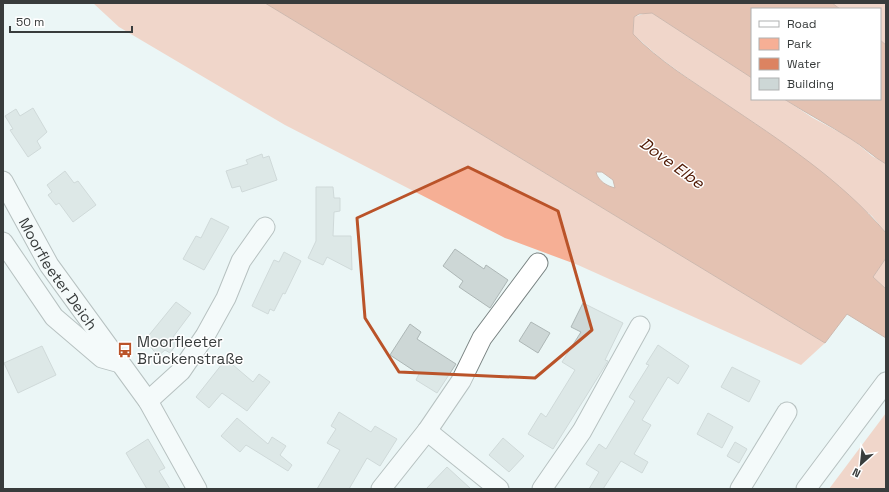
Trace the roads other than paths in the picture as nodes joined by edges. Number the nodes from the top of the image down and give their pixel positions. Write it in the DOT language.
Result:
graph roads {
  1 [pos="3,181"];
  2 [pos="265,227"];
  3 [pos="3,242"];
  4 [pos="538,263"];
  5 [pos="640,326"];
  6 [pos="120,363"];
  7 [pos="886,382"];
  8 [pos="148,400"];
  9 [pos="787,412"];
  10 [pos="427,431"];
  11 [pos="197,489"];
  12 [pos="381,489"];
  13 [pos="499,489"];
  14 [pos="542,489"];
  15 [pos="740,489"];
  16 [pos="806,489"];
  1 -- 6 [label="street, Moorfleeter Deich"];
  2 -- 8 [label="street"];
  3 -- 6 [label="street, Moorfleeter Deich"];
  4 -- 10 [label="street"];
  5 -- 14 [label="street"];
  6 -- 8 [label="street, Moorfleeter Deich"];
  7 -- 16 [label="street"];
  8 -- 11 [label="street, Moorfleeter Deich"];
  9 -- 15 [label="street"];
  10 -- 12 [label="street"];
  10 -- 13 [label="street"];
}
